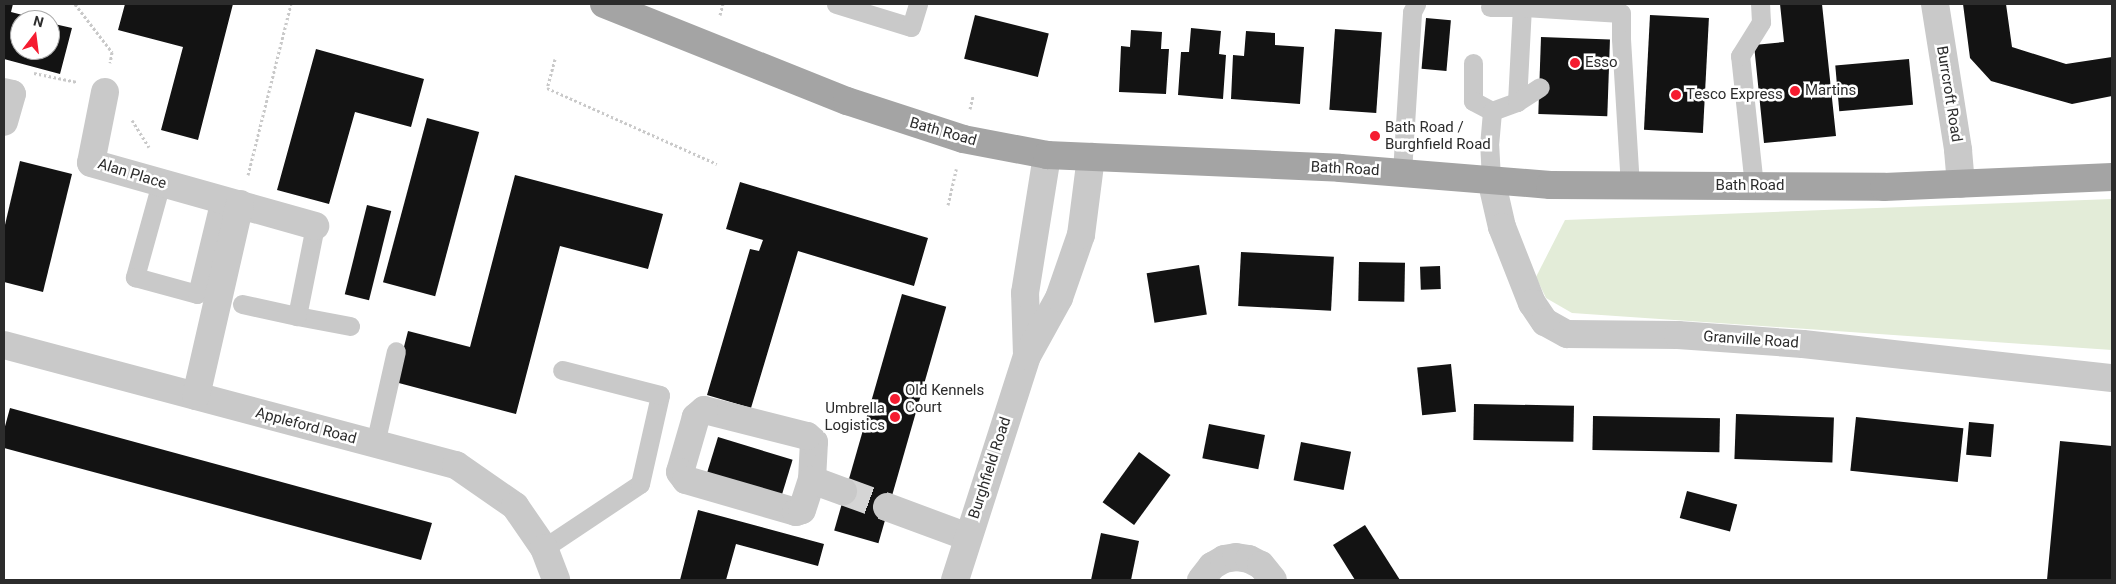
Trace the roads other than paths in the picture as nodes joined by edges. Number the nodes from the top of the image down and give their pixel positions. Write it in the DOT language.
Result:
graph roads {
  1 [pos="604,4"];
  2 [pos="836,4"];
  3 [pos="918,4"];
  4 [pos="1416,4"];
  5 [pos="1760,4"];
  6 [pos="1936,4"];
  7 [pos="1490,7"];
  8 [pos="1522,7"];
  9 [pos="1473,63"];
  10 [pos="106,87"];
  11 [pos="1540,87"];
  12 [pos="4,92"];
  13 [pos="1517,102"];
  14 [pos="1492,111"];
  15 [pos="4,122"];
  16 [pos="1047,155"];
  17 [pos="1091,157"];
  18 [pos="1402,172"];
  19 [pos="2112,177"];
  20 [pos="1491,179"];
  21 [pos="161,183"];
  22 [pos="1960,184"];
  23 [pos="1630,185"];
  24 [pos="1754,186"];
  25 [pos="230,202"];
  26 [pos="315,226"];
  27 [pos="242,304"];
  28 [pos="297,316"];
  29 [pos="350,326"];
  30 [pos="4,345"];
  31 [pos="396,351"];
  32 [pos="1027,356"];
  33 [pos="562,370"];
  34 [pos="2112,378"];
  35 [pos="196,396"];
  36 [pos="375,444"];
  37 [pos="812,480"];
  38 [pos="843,491"];
  39 [pos="887,507"];
  40 [pos="968,537"];
  41 [pos="544,548"];
  42 [pos="556,580"];
  43 [pos="955,580"];
  44 [pos="1201,580"];
  45 [pos="1273,580"];
  1 -- 16 [label="main road, Bath Road"];
  2 -- 3 [label="lane"];
  4 -- 18 [label="lane"];
  5 -- 24 [label="lane"];
  6 -- 22 [label="street, Burrcroft Road"];
  7 -- 8 [label="lane"];
  8 -- 13 [label="lane"];
  8 -- 23 [label="lane"];
  9 -- 14 [label="lane"];
  10 -- 21 [label="street, Alan Place"];
  11 -- 13 [label="lane"];
  12 -- 15 [label="street"];
  13 -- 14 [label="lane"];
  14 -- 20 [label="lane"];
  16 -- 17 [label="main road, Bath Road"];
  16 -- 32 [label="street, Burghfield Road"];
  17 -- 18 [label="main road, Bath Road"];
  17 -- 32 [label="street, Burghfield Road"];
  18 -- 20 [label="main road, Bath Road"];
  19 -- 22 [label="main road, Bath Road"];
  20 -- 23 [label="main road, Bath Road"];
  20 -- 34 [label="street, Granville Road"];
  21 -- 25 [label="street, Alan Place"];
  21 -- 25 [label="lane"];
  22 -- 24 [label="main road, Bath Road"];
  23 -- 24 [label="main road, Bath Road"];
  25 -- 26 [label="street, Alan Place"];
  25 -- 35 [label="street"];
  26 -- 28 [label="lane"];
  27 -- 28 [label="lane"];
  28 -- 29 [label="lane"];
  30 -- 35 [label="street, Appleford Road"];
  31 -- 36 [label="lane"];
  32 -- 40 [label="street, Burghfield Road"];
  33 -- 41 [label="lane"];
  35 -- 36 [label="street, Appleford Road"];
  36 -- 41 [label="street, Appleford Road"];
  37 -- 37 [label="street"];
  37 -- 38 [label="street"];
  39 -- 40 [label="street"];
  40 -- 43 [label="street, Burghfield Road"];
  41 -- 42 [label="street, Appleford Road"];
  44 -- 45 [label="street"];
}
